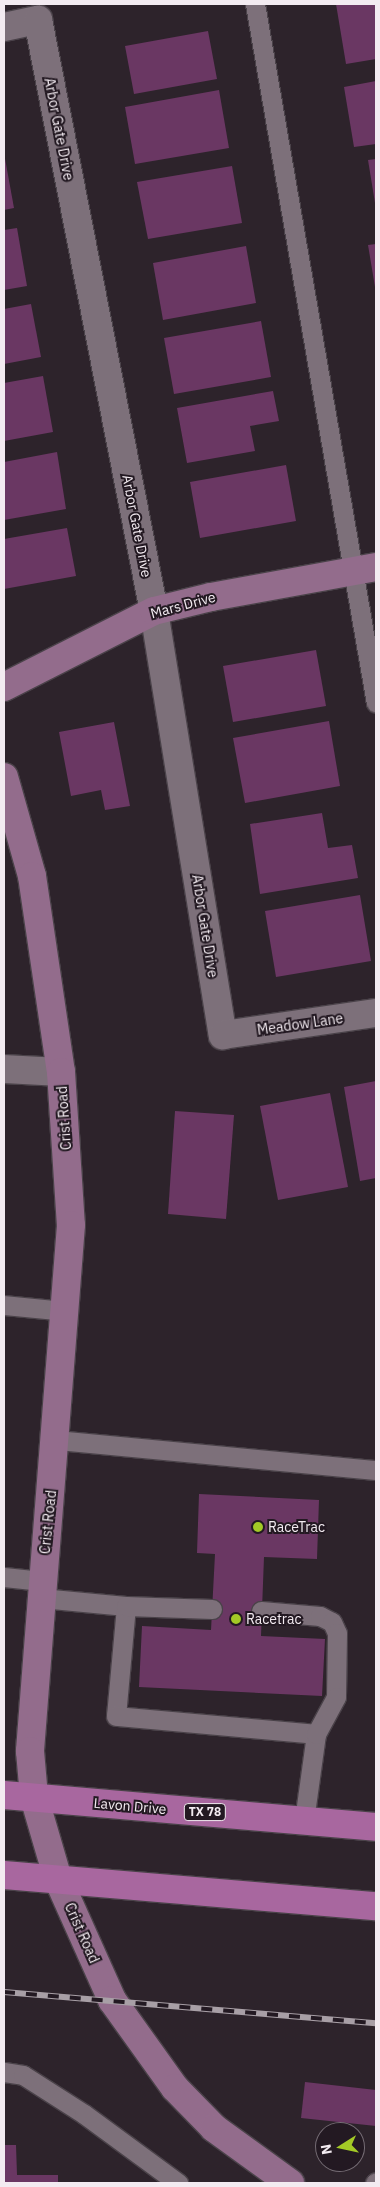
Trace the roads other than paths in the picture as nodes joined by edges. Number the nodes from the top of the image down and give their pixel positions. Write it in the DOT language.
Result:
graph roads {
  1 [pos="255,4"];
  2 [pos="4,27"];
  3 [pos="364,569"];
  4 [pos="154,611"];
  5 [pos="4,687"];
  6 [pos="376,703"];
  7 [pos="4,777"];
  8 [pos="376,1013"];
  9 [pos="223,1035"];
  10 [pos="4,1069"];
  11 [pos="61,1072"];
  12 [pos="4,1306"];
  13 [pos="65,1311"];
  14 [pos="57,1440"];
  15 [pos="376,1470"];
  16 [pos="4,1577"];
  17 [pos="42,1590"];
  18 [pos="126,1606"];
  19 [pos="212,1609"];
  20 [pos="261,1611"];
  21 [pos="316,1734"];
  22 [pos="4,1795"];
  23 [pos="34,1797"];
  24 [pos="304,1821"];
  25 [pos="376,1827"];
  26 [pos="4,1875"];
  27 [pos="58,1879"];
  28 [pos="376,1906"];
  29 [pos="4,2072"];
  30 [pos="178,2183"];
  31 [pos="290,2183"];
  1 -- 3 [label="lane"];
  2 -- 4 [label="street, Arbor Gate Drive"];
  3 -- 4 [label="street, Mars Drive"];
  3 -- 6 [label="lane"];
  4 -- 5 [label="street, Mars Drive"];
  4 -- 9 [label="street, Arbor Gate Drive"];
  7 -- 11 [label="street, Crist Road"];
  8 -- 9 [label="street, Meadow Lane"];
  10 -- 11 [label="street"];
  11 -- 13 [label="street, Crist Road"];
  12 -- 13 [label="lane"];
  13 -- 14 [label="street, Crist Road"];
  14 -- 15 [label="lane"];
  14 -- 17 [label="street, Crist Road"];
  16 -- 17 [label="lane"];
  17 -- 18 [label="lane"];
  17 -- 23 [label="street, Crist Road"];
  18 -- 19 [label="lane"];
  18 -- 21 [label="lane"];
  20 -- 21 [label="lane"];
  21 -- 24 [label="lane"];
  22 -- 23 [label="main road, Lavon Drive / TX 78"];
  23 -- 24 [label="main road, Lavon Drive / TX 78"];
  23 -- 27 [label="street, Crist Road"];
  24 -- 25 [label="main road, Lavon Drive / TX 78"];
  26 -- 27 [label="main road"];
  27 -- 28 [label="main road"];
  27 -- 31 [label="street, Crist Road"];
  29 -- 30 [label="lane"];
}
